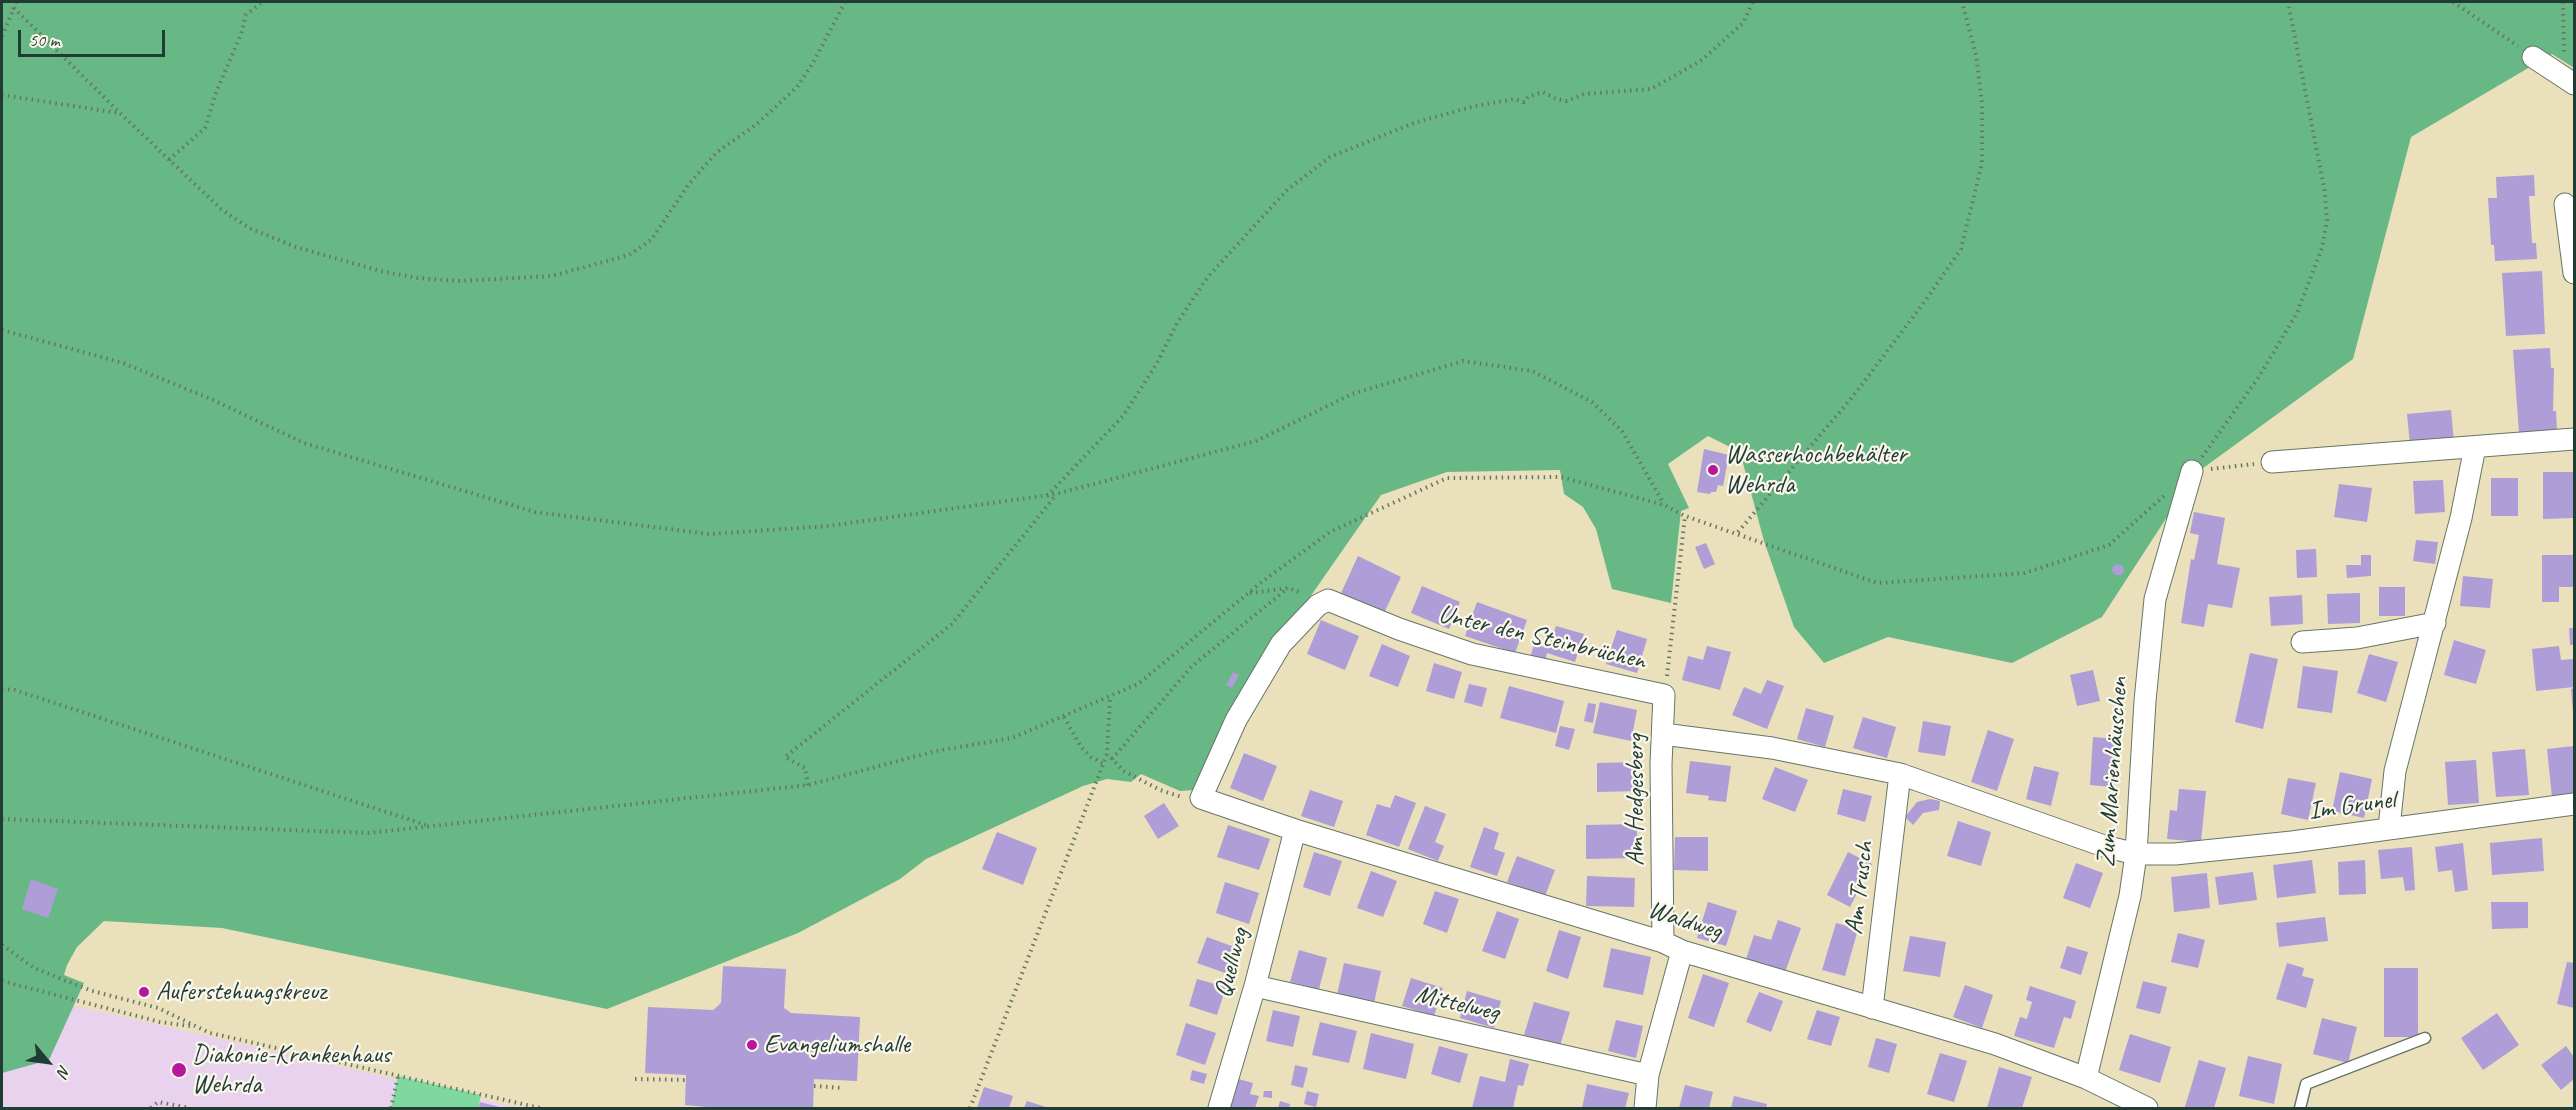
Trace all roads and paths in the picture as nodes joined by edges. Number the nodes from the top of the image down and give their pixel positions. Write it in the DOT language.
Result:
graph roads {
  1 [pos="16,2"];
  2 [pos="262,2"];
  3 [pos="845,2"];
  4 [pos="1753,2"];
  5 [pos="1962,2"];
  6 [pos="2288,2"];
  7 [pos="2455,2"];
  8 [pos="2563,2"];
  9 [pos="14,8"];
  10 [pos="2,36"];
  11 [pos="2533,57"];
  12 [pos="2569,81"];
  13 [pos="2,95"];
  14 [pos="120,113"];
  15 [pos="169,160"];
  16 [pos="2565,204"];
  17 [pos="2574,273"];
  18 [pos="2,330"];
  19 [pos="2574,439"];
  20 [pos="2475,447"];
  21 [pos="2272,462"];
  22 [pos="2244,465"];
  23 [pos="2192,471"];
  24 [pos="2167,493"];
  25 [pos="1056,494"];
  26 [pos="1047,496"];
  27 [pos="1665,505"];
  28 [pos="1685,516"];
  29 [pos="1738,532"];
  30 [pos="1250,593"];
  31 [pos="2435,623"];
  32 [pos="2302,642"];
  33 [pos="2,689"];
  34 [pos="1664,694"];
  35 [pos="1110,698"];
  36 [pos="1064,717"];
  37 [pos="1663,734"];
  38 [pos="1107,754"];
  39 [pos="1112,759"];
  40 [pos="1104,764"];
  41 [pos="1900,774"];
  42 [pos="808,785"];
  43 [pos="1201,798"];
  44 [pos="2574,804"];
  45 [pos="2,819"];
  46 [pos="433,827"];
  47 [pos="2389,828"];
  48 [pos="1295,830"];
  49 [pos="2136,854"];
  50 [pos="1663,942"];
  51 [pos="2,945"];
  52 [pos="1682,951"];
  53 [pos="2,981"];
  54 [pos="1254,986"];
  55 [pos="1872,1008"];
  56 [pos="193,1027"];
  57 [pos="2425,1038"];
  58 [pos="1648,1075"];
  59 [pos="398,1076"];
  60 [pos="2086,1078"];
  61 [pos="635,1079"];
  62 [pos="686,1080"];
  63 [pos="814,1086"];
  64 [pos="842,1088"];
  65 [pos="151,1108"];
  66 [pos="190,1108"];
  67 [pos="391,1108"];
  68 [pos="540,1108"];
  69 [pos="970,1108"];
  70 [pos="1219,1108"];
  71 [pos="1645,1108"];
  72 [pos="2147,1108"];
  73 [pos="2300,1108"];
  1 -- 9 [label="path"];
  2 -- 15 [label="path"];
  3 -- 15 [label="path"];
  4 -- 26 [label="path"];
  5 -- 29 [label="path"];
  6 -- 23 [label="path"];
  7 -- 11 [label="path"];
  8 -- 12 [label="path"];
  9 -- 10 [label="path"];
  9 -- 14 [label="path"];
  11 -- 12 [label="street"];
  13 -- 14 [label="path"];
  14 -- 15 [label="path"];
  16 -- 17 [label="street"];
  18 -- 26 [label="path"];
  19 -- 20 [label="street"];
  20 -- 21 [label="street"];
  20 -- 31 [label="street"];
  22 -- 23 [label="path"];
  23 -- 49 [label="street, Zum Marienhäuschen"];
  24 -- 29 [label="path"];
  25 -- 26 [label="path"];
  25 -- 27 [label="path"];
  25 -- 42 [label="path"];
  27 -- 28 [label="path"];
  27 -- 30 [label="path"];
  28 -- 29 [label="path"];
  28 -- 34 [label="path"];
  30 -- 35 [label="path"];
  30 -- 39 [label="path"];
  31 -- 32 [label="street"];
  31 -- 47 [label="street"];
  33 -- 46 [label="path"];
  34 -- 37 [label="street, Am Hedgesberg"];
  34 -- 43 [label="street, Unter den Steinbrüchen"];
  35 -- 36 [label="path"];
  35 -- 38 [label="path"];
  36 -- 40 [label="path"];
  36 -- 42 [label="path"];
  37 -- 41 [label="street"];
  37 -- 50 [label="street, Am Hedgesberg"];
  38 -- 39 [label="path"];
  38 -- 40 [label="path"];
  39 -- 43 [label="path"];
  40 -- 69 [label="path"];
  41 -- 49 [label="street"];
  41 -- 55 [label="street, Am Trusch"];
  42 -- 46 [label="path"];
  43 -- 48 [label="street, Waldweg"];
  44 -- 47 [label="street, Im Grunel"];
  45 -- 46 [label="path"];
  47 -- 49 [label="street, Im Grunel"];
  48 -- 50 [label="street, Waldweg"];
  48 -- 54 [label="street, Quellweg"];
  49 -- 60 [label="street, Zum Marienhäuschen"];
  50 -- 52 [label="street, Waldweg"];
  51 -- 56 [label="path"];
  52 -- 55 [label="street, Waldweg"];
  52 -- 58 [label="street"];
  53 -- 56 [label="path"];
  54 -- 58 [label="street, Mittelweg"];
  54 -- 70 [label="street, Quellweg"];
  55 -- 60 [label="street, Waldweg"];
  56 -- 59 [label="path"];
  57 -- 73 [label="lane"];
  58 -- 71 [label="street"];
  59 -- 67 [label="path"];
  59 -- 68 [label="path"];
  60 -- 72 [label="street, Waldweg"];
  61 -- 62 [label="path"];
  63 -- 64 [label="path"];
  65 -- 66 [label="path"];
}
